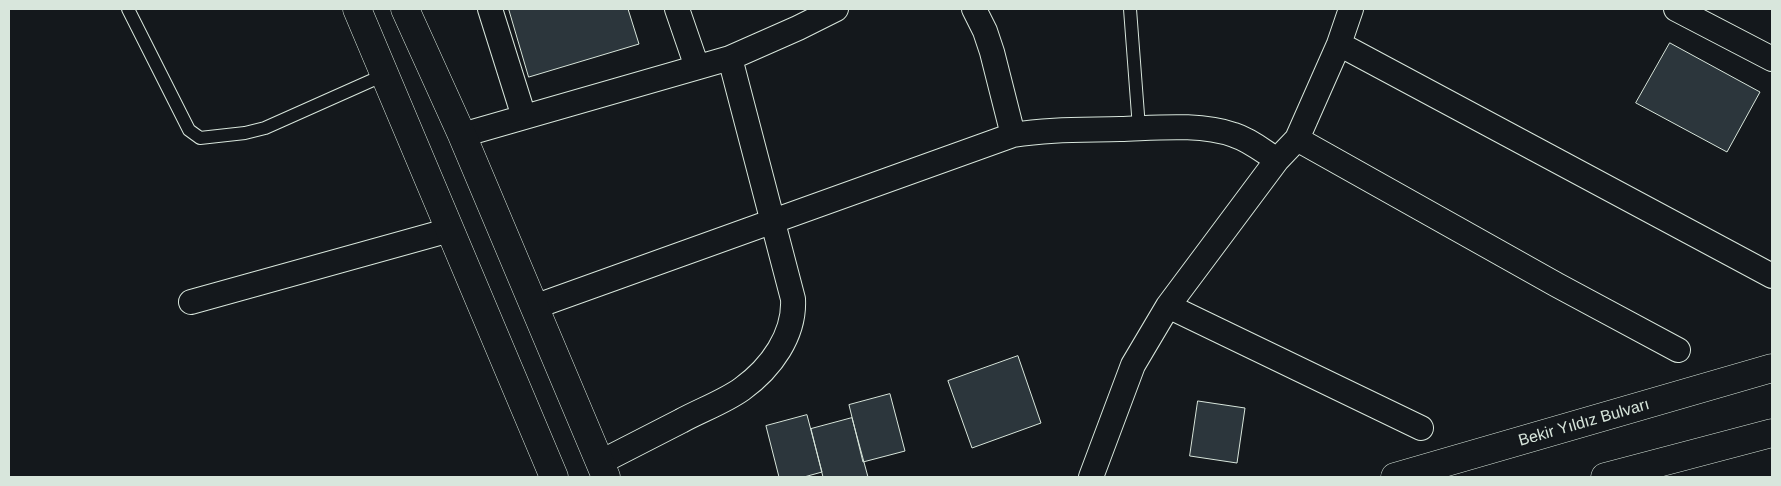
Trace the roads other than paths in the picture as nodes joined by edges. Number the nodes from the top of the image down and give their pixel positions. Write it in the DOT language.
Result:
graph roads {
  1 [pos="128,9"];
  2 [pos="357,9"];
  3 [pos="405,9"];
  4 [pos="490,9"];
  5 [pos="677,9"];
  6 [pos="836,9"];
  7 [pos="974,9"];
  8 [pos="1130,9"];
  9 [pos="1350,9"];
  10 [pos="1676,9"];
  11 [pos="1339,44"];
  12 [pos="730,58"];
  13 [pos="1772,59"];
  14 [pos="697,68"];
  15 [pos="384,74"];
  16 [pos="524,117"];
  17 [pos="1139,128"];
  18 [pos="462,135"];
  19 [pos="1012,135"];
  20 [pos="1297,139"];
  21 [pos="1277,160"];
  22 [pos="773,222"];
  23 [pos="450,230"];
  24 [pos="1772,276"];
  25 [pos="192,302"];
  26 [pos="1168,306"];
  27 [pos="534,307"];
  28 [pos="1678,350"];
  29 [pos="1772,368"];
  30 [pos="1420,428"];
  31 [pos="1772,433"];
  32 [pos="602,470"];
  33 [pos="554,477"];
  34 [pos="1091,477"];
  35 [pos="1395,477"];
  36 [pos="1605,477"];
  1 -- 15 [label="lane"];
  2 -- 15 [label="street"];
  3 -- 18 [label="street"];
  4 -- 16 [label="street"];
  5 -- 14 [label="street"];
  6 -- 12 [label="street"];
  7 -- 19 [label="street"];
  8 -- 17 [label="lane"];
  9 -- 11 [label="street"];
  10 -- 13 [label="street"];
  11 -- 20 [label="street"];
  11 -- 24 [label="street"];
  12 -- 14 [label="street"];
  12 -- 22 [label="street"];
  14 -- 16 [label="street"];
  15 -- 23 [label="street"];
  16 -- 18 [label="street"];
  17 -- 19 [label="street"];
  17 -- 21 [label="street"];
  18 -- 27 [label="street"];
  19 -- 22 [label="street"];
  20 -- 21 [label="street"];
  20 -- 28 [label="street"];
  21 -- 26 [label="street"];
  22 -- 27 [label="street"];
  22 -- 32 [label="street"];
  23 -- 25 [label="street"];
  23 -- 33 [label="street"];
  26 -- 30 [label="street"];
  26 -- 34 [label="street"];
  27 -- 32 [label="street"];
  29 -- 35 [label="street, Bekir Yıldız Bulvarı"];
  31 -- 36 [label="street"];
}
